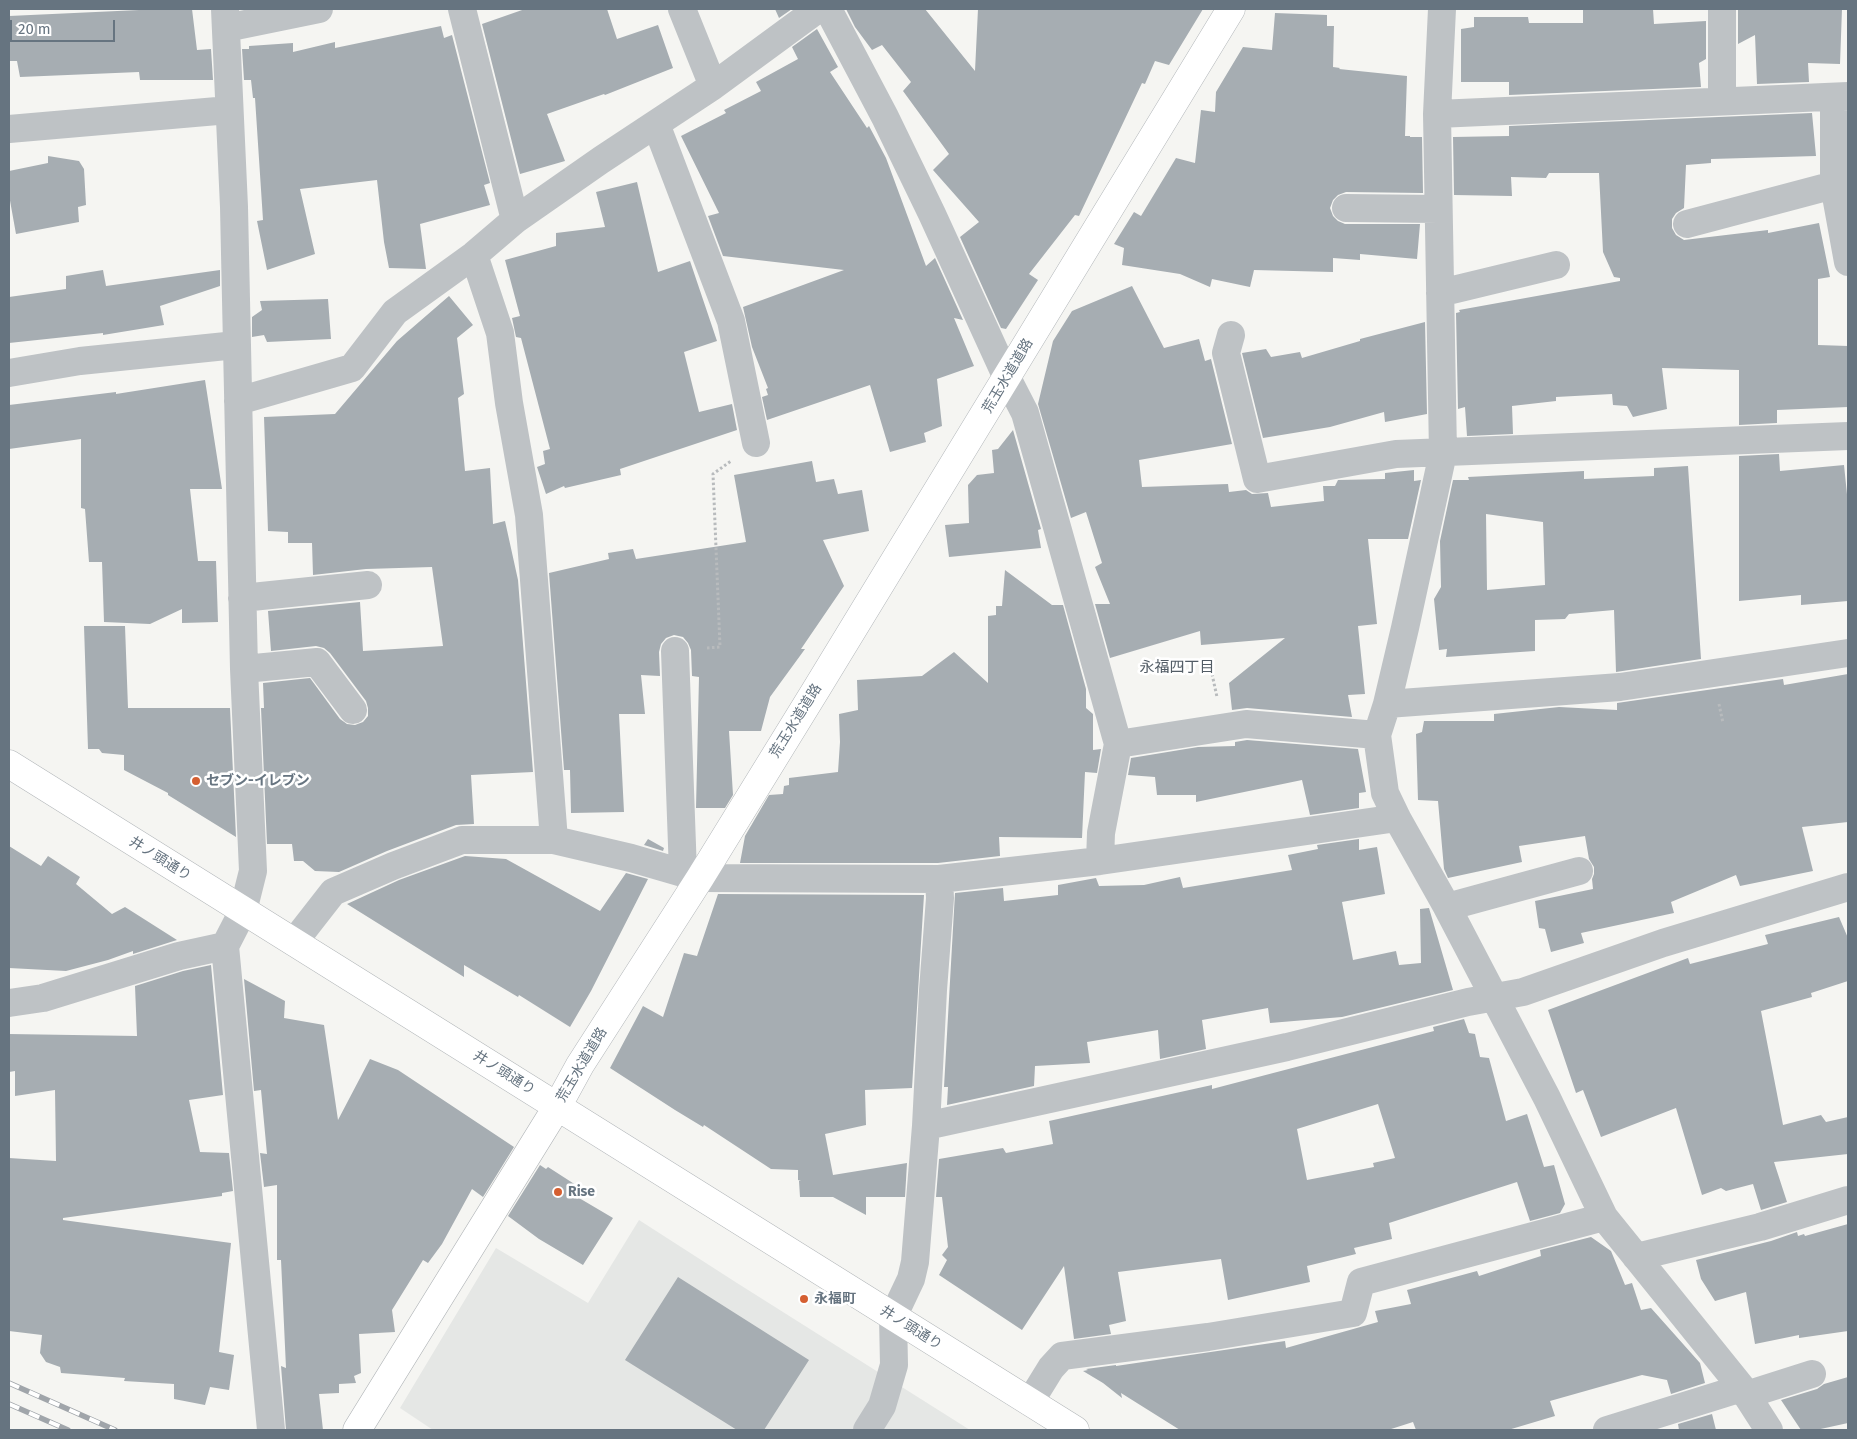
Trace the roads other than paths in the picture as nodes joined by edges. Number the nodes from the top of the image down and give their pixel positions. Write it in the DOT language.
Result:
graph roads {
  1 [pos="319,9"];
  2 [pos="462,9"];
  3 [pos="682,9"];
  4 [pos="818,9"];
  5 [pos="828,9"];
  6 [pos="1231,9"];
  7 [pos="1442,9"];
  8 [pos="1722,9"];
  9 [pos="225,18"];
  10 [pos="713,86"];
  11 [pos="1841,96"];
  12 [pos="1722,101"];
  13 [pos="229,110"];
  14 [pos="1437,114"];
  15 [pos="656,124"];
  16 [pos="9,129"];
  17 [pos="1834,185"];
  18 [pos="1346,208"];
  19 [pos="1438,209"];
  20 [pos="515,220"];
  21 [pos="1687,224"];
  22 [pos="474,255"];
  23 [pos="1848,262"];
  24 [pos="1556,265"];
  25 [pos="1440,293"];
  26 [pos="1231,335"];
  27 [pos="236,344"];
  28 [pos="9,373"];
  29 [pos="1007,378"];
  30 [pos="238,400"];
  31 [pos="1848,436"];
  32 [pos="756,443"];
  33 [pos="1443,453"];
  34 [pos="368,585"];
  35 [pos="242,598"];
  36 [pos="675,651"];
  37 [pos="1848,653"];
  38 [pos="244,669"];
  39 [pos="1387,704"];
  40 [pos="353,710"];
  41 [pos="1377,735"];
  42 [pos="1118,744"];
  43 [pos="9,764"];
  44 [pos="1397,818"];
  45 [pos="554,840"];
  46 [pos="1100,861"];
  47 [pos="1579,871"];
  48 [pos="692,875"];
  49 [pos="939,879"];
  50 [pos="1848,887"];
  51 [pos="1447,907"];
  52 [pos="243,911"];
  53 [pos="294,942"];
  54 [pos="225,946"];
  55 [pos="1495,996"];
  56 [pos="9,1004"];
  57 [pos="557,1107"];
  58 [pos="926,1126"];
  59 [pos="1848,1200"];
  60 [pos="1604,1217"];
  61 [pos="1636,1257"];
  62 [pos="893,1317"];
  63 [pos="1812,1374"];
  64 [pos="1744,1392"];
  65 [pos="1030,1402"];
  66 [pos="1643,1425"];
  67 [pos="271,1430"];
  68 [pos="357,1430"];
  69 [pos="867,1430"];
  70 [pos="1075,1430"];
  71 [pos="1607,1430"];
  72 [pos="1769,1430"];
  1 -- 9 [label="street"];
  2 -- 20 [label="street"];
  3 -- 10 [label="street"];
  4 -- 10 [label="street"];
  5 -- 29 [label="street"];
  6 -- 29 [label="main road, 荒玉水道道路"];
  7 -- 14 [label="street"];
  8 -- 12 [label="street"];
  9 -- 13 [label="street"];
  10 -- 15 [label="street"];
  11 -- 12 [label="street"];
  11 -- 17 [label="street"];
  12 -- 14 [label="street"];
  13 -- 16 [label="street"];
  13 -- 27 [label="street"];
  14 -- 19 [label="street"];
  15 -- 20 [label="street"];
  15 -- 32 [label="street"];
  17 -- 21 [label="street"];
  17 -- 23 [label="street"];
  18 -- 19 [label="street"];
  19 -- 25 [label="street"];
  20 -- 22 [label="street"];
  22 -- 30 [label="street"];
  22 -- 45 [label="street"];
  24 -- 25 [label="street"];
  25 -- 33 [label="street"];
  26 -- 33 [label="street"];
  27 -- 28 [label="street"];
  27 -- 30 [label="street"];
  29 -- 42 [label="street"];
  29 -- 48 [label="main road, 荒玉水道道路"];
  30 -- 35 [label="street"];
  31 -- 33 [label="street"];
  33 -- 39 [label="street"];
  34 -- 35 [label="street"];
  35 -- 38 [label="street"];
  36 -- 48 [label="street"];
  37 -- 39 [label="street"];
  38 -- 40 [label="street"];
  38 -- 52 [label="street"];
  39 -- 41 [label="street"];
  41 -- 42 [label="street"];
  41 -- 44 [label="street"];
  42 -- 46 [label="street"];
  43 -- 52 [label="main road, 井ノ頭通り"];
  44 -- 46 [label="street"];
  44 -- 51 [label="street"];
  45 -- 48 [label="street"];
  45 -- 53 [label="street"];
  46 -- 49 [label="street"];
  47 -- 51 [label="street"];
  48 -- 49 [label="street"];
  48 -- 57 [label="main road, 荒玉水道道路"];
  49 -- 58 [label="street"];
  50 -- 55 [label="street"];
  51 -- 55 [label="street"];
  52 -- 53 [label="main road, 井ノ頭通り"];
  52 -- 54 [label="street"];
  53 -- 57 [label="main road, 井ノ頭通り"];
  54 -- 56 [label="street"];
  54 -- 67 [label="street"];
  55 -- 58 [label="street"];
  55 -- 60 [label="street"];
  57 -- 62 [label="main road, 井ノ頭通り"];
  57 -- 68 [label="main road, 荒玉水道道路"];
  58 -- 62 [label="street"];
  59 -- 61 [label="street"];
  60 -- 61 [label="street"];
  60 -- 65 [label="street"];
  61 -- 64 [label="street"];
  62 -- 65 [label="main road, 井ノ頭通り"];
  62 -- 69 [label="street"];
  63 -- 64 [label="street"];
  64 -- 66 [label="street"];
  64 -- 72 [label="street"];
  65 -- 70 [label="main road, 井ノ頭通り"];
  66 -- 71 [label="street"];
}
